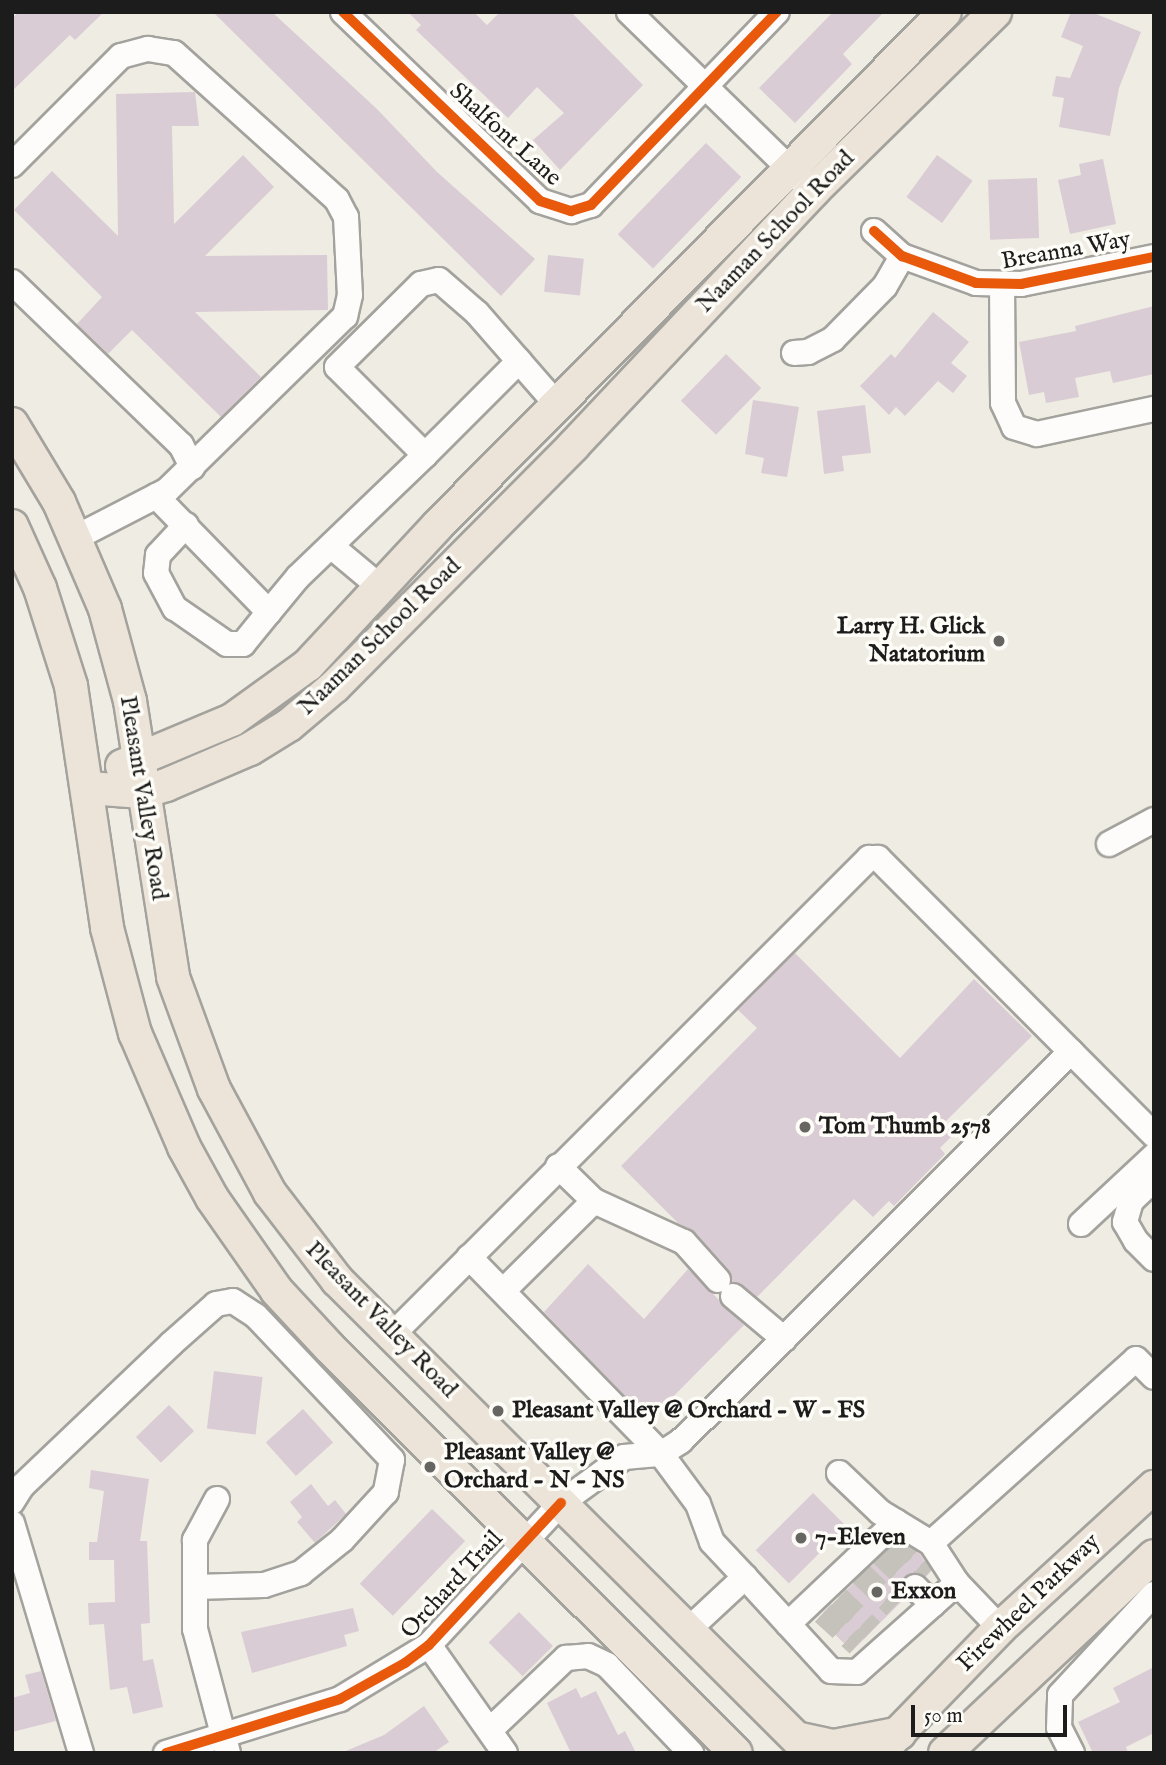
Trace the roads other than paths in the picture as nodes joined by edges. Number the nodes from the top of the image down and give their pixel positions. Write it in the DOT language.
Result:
graph roads {
  1 [pos="343,12"];
  2 [pos="629,12"];
  3 [pos="776,12"];
  4 [pos="945,12"];
  5 [pos="995,12"];
  6 [pos="706,88"];
  7 [pos="12,164"];
  8 [pos="802,181"];
  9 [pos="874,232"];
  10 [pos="902,256"];
  11 [pos="1154,257"];
  12 [pos="12,282"];
  13 [pos="1002,285"];
  14 [pos="794,353"];
  15 [pos="519,361"];
  16 [pos="558,406"];
  17 [pos="1154,409"];
  18 [pos="12,424"];
  19 [pos="425,455"];
  20 [pos="192,467"];
  21 [pos="156,496"];
  22 [pos="186,525"];
  23 [pos="12,526"];
  24 [pos="75,538"];
  25 [pos="331,546"];
  26 [pos="380,587"];
  27 [pos="270,612"];
  28 [pos="137,756"];
  29 [pos="89,788"];
  30 [pos="142,792"];
  31 [pos="1154,820"];
  32 [pos="1109,844"];
  33 [pos="1071,1052"];
  34 [pos="1154,1135"];
  35 [pos="1154,1156"];
  36 [pos="558,1166"];
  37 [pos="1154,1179"];
  38 [pos="594,1202"];
  39 [pos="1081,1224"];
  40 [pos="469,1256"];
  41 [pos="1154,1259"];
  42 [pos="503,1292"];
  43 [pos="392,1335"];
  44 [pos="784,1339"];
  45 [pos="1154,1377"];
  46 [pos="661,1454"];
  47 [pos="839,1472"];
  48 [pos="1154,1487"];
  49 [pos="217,1499"];
  50 [pos="12,1502"];
  51 [pos="562,1503"];
  52 [pos="12,1523"];
  53 [pos="887,1538"];
  54 [pos="522,1542"];
  55 [pos="931,1543"];
  56 [pos="1154,1556"];
  57 [pos="745,1577"];
  58 [pos="923,1579"];
  59 [pos="195,1587"];
  60 [pos="947,1592"];
  61 [pos="1154,1594"];
  62 [pos="788,1624"];
  63 [pos="1000,1628"];
  64 [pos="688,1630"];
  65 [pos="429,1645"];
  66 [pos="490,1730"];
  67 [pos="890,1743"];
  68 [pos="225,1744"];
  69 [pos="805,1746"];
  70 [pos="962,1747"];
  71 [pos="81,1753"];
  72 [pos="166,1753"];
  73 [pos="505,1753"];
  74 [pos="691,1753"];
  75 [pos="736,1753"];
  76 [pos="1072,1753"];
  1 -- 6 [label="street, Shalfont Lane"];
  2 -- 6 [label="street"];
  3 -- 6 [label="street, Shalfont Lane"];
  4 -- 8 [label="main road, Naaman School Road"];
  5 -- 8 [label="main road, Naaman School Road"];
  6 -- 8 [label="street"];
  7 -- 20 [label="street"];
  8 -- 16 [label="main road, Naaman School Road"];
  8 -- 30 [label="main road, Naaman School Road"];
  9 -- 10 [label="street, Breanna Way"];
  10 -- 13 [label="street, Breanna Way"];
  10 -- 14 [label="street"];
  11 -- 13 [label="street, Breanna Way"];
  12 -- 20 [label="street"];
  13 -- 17 [label="street"];
  15 -- 16 [label="street"];
  15 -- 19 [label="street"];
  15 -- 19 [label="street"];
  16 -- 26 [label="main road, Naaman School Road"];
  18 -- 24 [label="main road, Pleasant Valley Road"];
  19 -- 25 [label="street"];
  20 -- 21 [label="street"];
  21 -- 22 [label="street"];
  21 -- 24 [label="street"];
  22 -- 27 [label="street"];
  22 -- 27 [label="street"];
  23 -- 29 [label="main road"];
  24 -- 28 [label="main road, Pleasant Valley Road"];
  25 -- 26 [label="street"];
  25 -- 27 [label="street"];
  26 -- 28 [label="main road, Naaman School Road"];
  28 -- 29 [label="main road, Naaman School Road"];
  28 -- 30 [label="main road, Pleasant Valley Road"];
  29 -- 30 [label="main road, Naaman School Road"];
  29 -- 54 [label="main road"];
  30 -- 43 [label="main road, Pleasant Valley Road"];
  31 -- 32 [label="street"];
  33 -- 34 [label="street"];
  33 -- 36 [label="street"];
  33 -- 44 [label="street"];
  35 -- 39 [label="street"];
  36 -- 38 [label="street"];
  36 -- 40 [label="street"];
  37 -- 41 [label="street"];
  38 -- 42 [label="street"];
  38 -- 44 [label="street"];
  40 -- 42 [label="street"];
  40 -- 43 [label="street"];
  42 -- 46 [label="street"];
  43 -- 51 [label="main road, Pleasant Valley Road"];
  44 -- 46 [label="street"];
  45 -- 55 [label="street"];
  46 -- 51 [label="street, Orchard Trail"];
  46 -- 57 [label="street"];
  47 -- 53 [label="street"];
  48 -- 63 [label="main road, Firewheel Parkway"];
  49 -- 59 [label="street"];
  50 -- 59 [label="street"];
  51 -- 54 [label="street, Orchard Trail"];
  51 -- 64 [label="main road, Pleasant Valley Road"];
  52 -- 71 [label="street"];
  53 -- 55 [label="street"];
  53 -- 62 [label="street"];
  54 -- 65 [label="street, Orchard Trail"];
  54 -- 75 [label="main road"];
  55 -- 60 [label="street"];
  56 -- 70 [label="main road, Firewheel Parkway"];
  57 -- 62 [label="street"];
  57 -- 64 [label="street"];
  58 -- 60 [label="street"];
  59 -- 68 [label="street"];
  60 -- 62 [label="street"];
  60 -- 63 [label="street"];
  61 -- 76 [label="street"];
  63 -- 67 [label="main road, Firewheel Parkway"];
  64 -- 69 [label="main road, Pleasant Valley Road"];
  65 -- 66 [label="street"];
  65 -- 68 [label="street, Orchard Trail"];
  66 -- 73 [label="street"];
  66 -- 74 [label="street"];
  67 -- 69 [label="main road"];
  68 -- 72 [label="street, Orchard Trail"];
}
